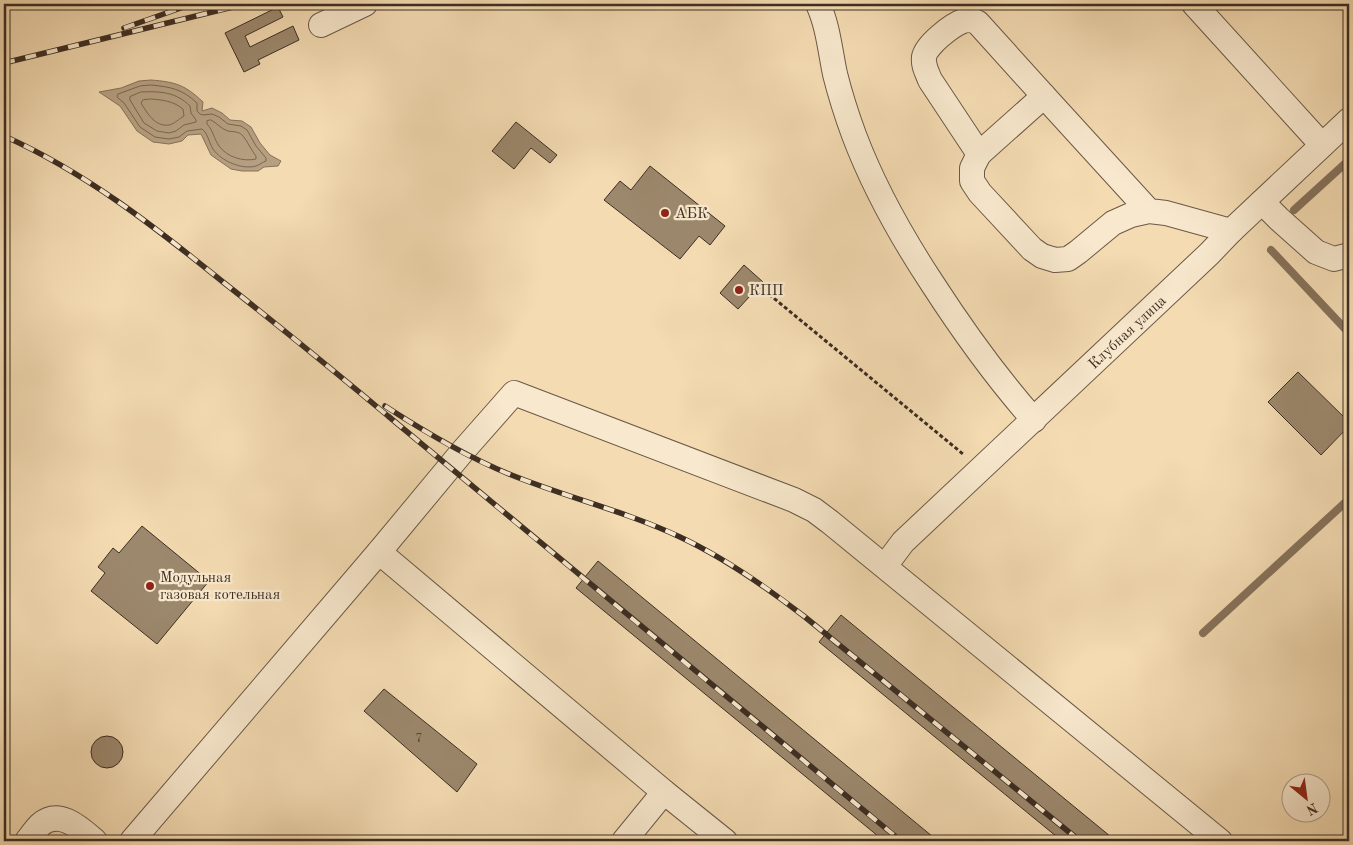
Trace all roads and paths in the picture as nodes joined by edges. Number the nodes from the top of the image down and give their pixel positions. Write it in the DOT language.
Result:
graph roads {
  1 [pos="365,4"];
  2 [pos="818,4"];
  3 [pos="1194,4"];
  4 [pos="321,25"];
  5 [pos="1044,96"];
  6 [pos="1349,120"];
  7 [pos="1322,145"];
  8 [pos="979,154"];
  9 [pos="1262,202"];
  10 [pos="1149,211"];
  11 [pos="1231,231"];
  12 [pos="1349,255"];
  13 [pos="758,286"];
  14 [pos="1034,420"];
  15 [pos="981,469"];
  16 [pos="379,552"];
  17 [pos="885,566"];
  18 [pos="664,792"];
  19 [pos="27,841"];
  20 [pos="95,841"];
  21 [pos="132,841"];
  22 [pos="624,841"];
  23 [pos="725,841"];
  24 [pos="1220,841"];
  1 -- 4 [label="street"];
  2 -- 14 [label="street"];
  3 -- 7 [label="street"];
  5 -- 8 [label="street"];
  5 -- 8 [label="street"];
  5 -- 10 [label="street"];
  6 -- 7 [label="street, Клубная улица"];
  7 -- 9 [label="street, Клубная улица"];
  8 -- 10 [label="street"];
  9 -- 11 [label="street, Клубная улица"];
  9 -- 12 [label="street"];
  10 -- 11 [label="street"];
  11 -- 14 [label="street, Клубная улица"];
  13 -- 15 [label="path"];
  14 -- 15 [label="street, Клубная улица"];
  15 -- 17 [label="street, Клубная улица"];
  16 -- 17 [label="street"];
  16 -- 18 [label="street"];
  16 -- 21 [label="street"];
  17 -- 24 [label="street"];
  18 -- 22 [label="street"];
  18 -- 23 [label="street"];
  19 -- 20 [label="street"];
}
